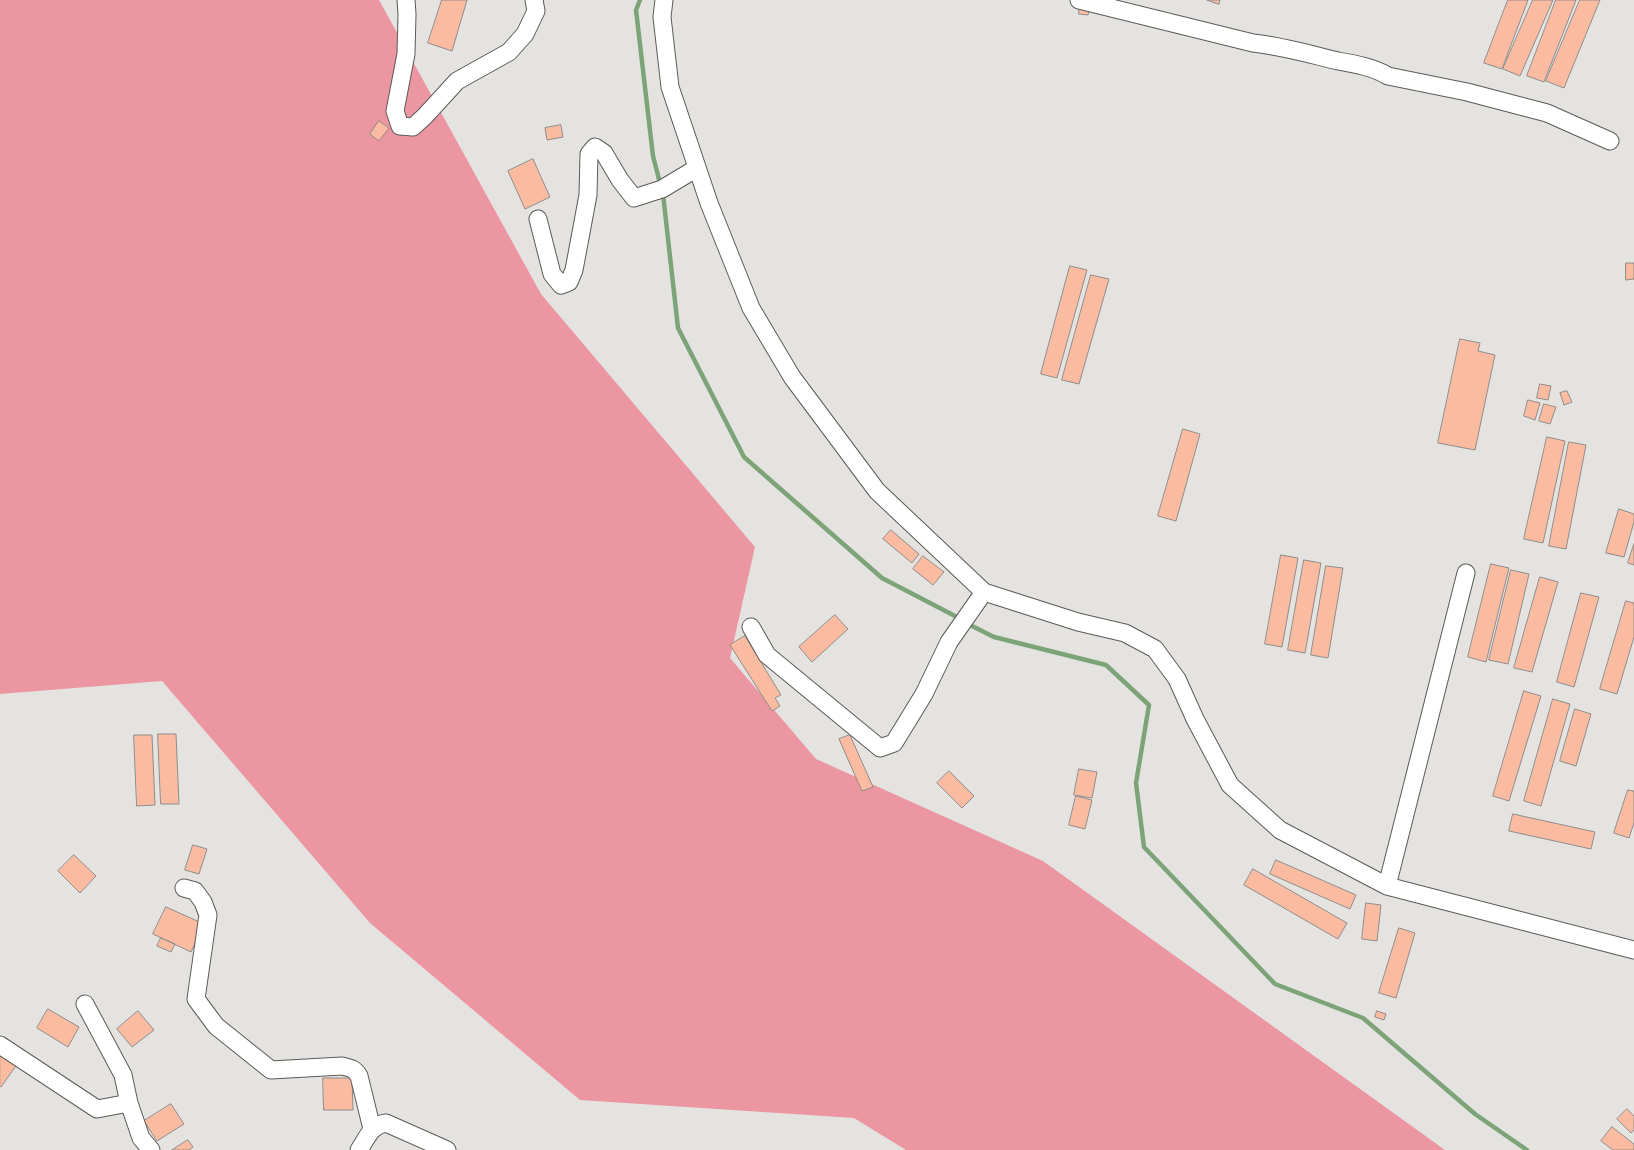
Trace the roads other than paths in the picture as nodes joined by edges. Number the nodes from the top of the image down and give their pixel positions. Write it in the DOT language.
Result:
graph roads {
  1 [pos="406,0"];
  2 [pos="534,0"];
  3 [pos="664,0"];
  4 [pos="1079,0"];
  5 [pos="1610,142"];
  6 [pos="697,168"];
  7 [pos="538,219"];
  8 [pos="1466,573"];
  9 [pos="984,592"];
  10 [pos="751,627"];
  11 [pos="1387,886"];
  12 [pos="184,888"];
  13 [pos="1634,950"];
  14 [pos="85,1004"];
  15 [pos="0,1045"];
  16 [pos="129,1103"];
  17 [pos="372,1129"];
  18 [pos="151,1150"];
  19 [pos="359,1150"];
  20 [pos="447,1150"];
  1 -- 2 [label="street"];
  3 -- 6 [label="street"];
  4 -- 5 [label="street"];
  6 -- 7 [label="street"];
  6 -- 9 [label="street"];
  8 -- 11 [label="street"];
  9 -- 10 [label="street"];
  9 -- 11 [label="street"];
  11 -- 13 [label="street"];
  12 -- 17 [label="street"];
  14 -- 16 [label="street"];
  15 -- 16 [label="street"];
  16 -- 18 [label="street"];
  17 -- 19 [label="street"];
  17 -- 20 [label="street"];
}
